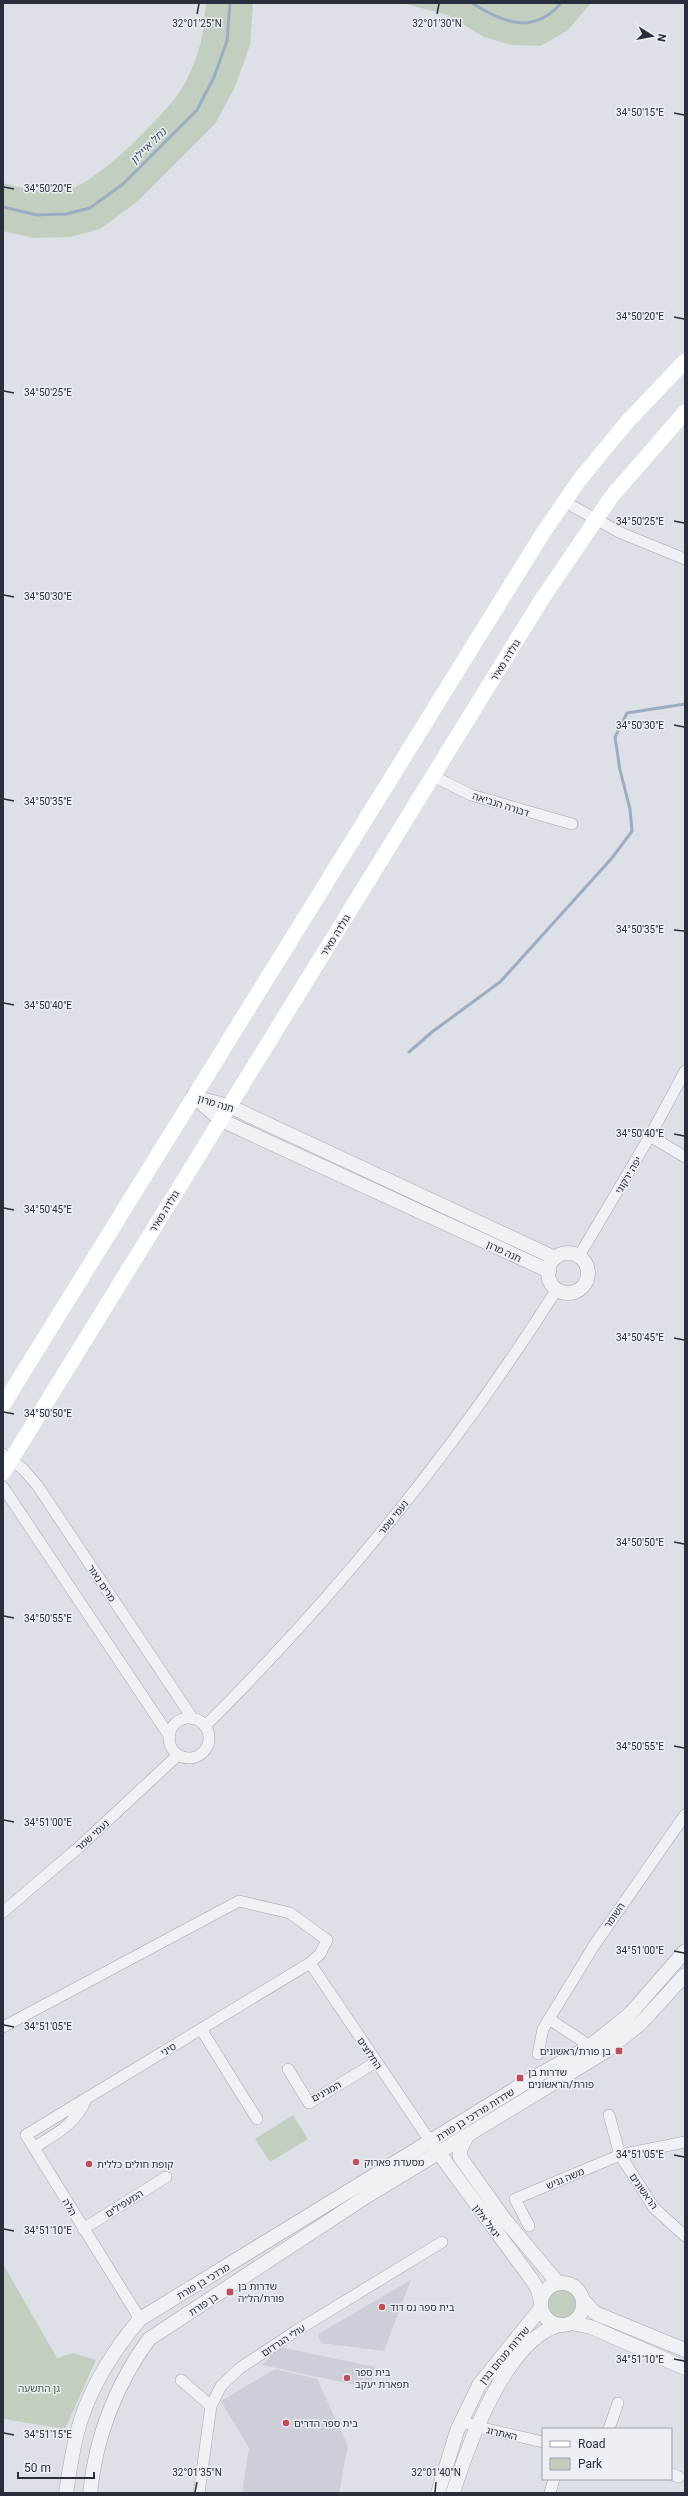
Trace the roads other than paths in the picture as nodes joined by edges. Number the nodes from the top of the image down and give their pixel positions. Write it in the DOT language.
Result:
graph roads {
  1 [pos="685,361"];
  2 [pos="685,412"];
  3 [pos="565,502"];
  4 [pos="595,520"];
  5 [pos="685,559"];
  6 [pos="433,776"];
  7 [pos="572,824"];
  8 [pos="685,1071"];
  9 [pos="193,1096"];
  10 [pos="229,1106"];
  11 [pos="221,1120"];
  12 [pos="650,1136"];
  13 [pos="685,1157"];
  14 [pos="579,1256"];
  15 [pos="555,1258"];
  16 [pos="549,1271"];
  17 [pos="557,1289"];
  18 [pos="3,1405"];
  19 [pos="7,1457"];
  20 [pos="3,1473"];
  21 [pos="3,1487"];
  22 [pos="193,1719"];
  23 [pos="205,1726"];
  24 [pos="170,1737"];
  25 [pos="178,1755"];
  26 [pos="685,1815"];
  27 [pos="3,1912"];
  28 [pos="685,1952"];
  29 [pos="310,1964"];
  30 [pos="685,1975"];
  31 [pos="549,2019"];
  32 [pos="3,2027"];
  33 [pos="201,2029"];
  34 [pos="590,2046"];
  35 [pos="538,2054"];
  36 [pos="376,2062"];
  37 [pos="288,2069"];
  38 [pos="86,2099"];
  39 [pos="610,2115"];
  40 [pos="257,2118"];
  41 [pos="26,2135"];
  42 [pos="467,2136"];
  43 [pos="685,2142"];
  44 [pos="35,2147"];
  45 [pos="434,2147"];
  46 [pos="620,2155"];
  47 [pos="166,2177"];
  48 [pos="517,2203"];
  49 [pos="505,2220"];
  50 [pos="529,2226"];
  51 [pos="83,2229"];
  52 [pos="498,2235"];
  53 [pos="685,2236"];
  54 [pos="442,2242"];
  55 [pos="558,2283"];
  56 [pos="583,2300"];
  57 [pos="541,2305"];
  58 [pos="140,2320"];
  59 [pos="565,2324"];
  60 [pos="685,2350"];
  61 [pos="685,2368"];
  62 [pos="181,2380"];
  63 [pos="618,2403"];
  64 [pos="211,2406"];
  65 [pos="461,2421"];
  66 [pos="478,2427"];
  67 [pos="609,2428"];
  68 [pos="542,2442"];
  69 [pos="554,2480"];
  70 [pos="66,2493"];
  71 [pos="90,2493"];
  72 [pos="199,2493"];
  73 [pos="438,2493"];
  74 [pos="453,2493"];
  75 [pos="550,2493"];
  1 -- 3 [label="main road"];
  2 -- 4 [label="main road, גולדה מאיר"];
  3 -- 4 [label="street"];
  3 -- 9 [label="main road"];
  4 -- 5 [label="street"];
  4 -- 6 [label="main road, גולדה מאיר"];
  6 -- 7 [label="street, דבורה הנביאה"];
  6 -- 10 [label="main road, גולדה מאיר"];
  8 -- 12 [label="street, יפה ירקוני"];
  9 -- 10 [label="street, חנה מרון"];
  9 -- 11 [label="street, חנה מרון"];
  9 -- 18 [label="main road"];
  10 -- 11 [label="main road, גולדה מאיר"];
  10 -- 15 [label="street, חנה מרון"];
  11 -- 16 [label="street, חנה מרון"];
  11 -- 19 [label="main road, גולדה מאיר"];
  12 -- 13 [label="street"];
  12 -- 14 [label="street, יפה ירקוני"];
  14 -- 15 [label="street"];
  14 -- 17 [label="street"];
  15 -- 16 [label="street"];
  16 -- 17 [label="street"];
  17 -- 23 [label="street, נעמי שמר"];
  19 -- 20 [label="main road, גולדה מאיר"];
  19 -- 22 [label="street, מרים נאור"];
  21 -- 24 [label="street"];
  22 -- 23 [label="street"];
  22 -- 24 [label="street"];
  23 -- 25 [label="street"];
  24 -- 25 [label="street"];
  25 -- 27 [label="street, נעמי שמר"];
  26 -- 31 [label="street, השומר"];
  28 -- 34 [label="street, שדרות מרדכי בן פורת"];
  29 -- 32 [label="street, סיני"];
  29 -- 33 [label="street, סיני"];
  29 -- 36 [label="street, החלוצים"];
  30 -- 42 [label="street, שדרות מרדכי בן פורת"];
  31 -- 34 [label="street"];
  31 -- 35 [label="street, השומר"];
  33 -- 38 [label="street, סיני"];
  33 -- 40 [label="street"];
  34 -- 45 [label="street, שדרות מרדכי בן פורת"];
  36 -- 37 [label="street, המגינים"];
  36 -- 45 [label="street, החלוצים"];
  38 -- 41 [label="street, סיני"];
  38 -- 44 [label="street"];
  39 -- 46 [label="street, הראשונים"];
  41 -- 44 [label="street, הלה"];
  42 -- 45 [label="street, שדרות מרדכי בן פורת"];
  42 -- 49 [label="street, יגאל אלון"];
  43 -- 46 [label="street"];
  44 -- 51 [label="street, הלה"];
  45 -- 52 [label="street, יגאל אלון"];
  45 -- 58 [label="street, מרדכי בן פורת"];
  45 -- 71 [label="street, בן פורת"];
  46 -- 48 [label="street, משה גניש"];
  46 -- 53 [label="street, הראשונים"];
  47 -- 51 [label="street, המעפילים"];
  48 -- 49 [label="street, משה גניש"];
  48 -- 50 [label="street"];
  49 -- 52 [label="street, משה גניש"];
  49 -- 55 [label="street, יגאל אלון"];
  51 -- 58 [label="street, הלה"];
  52 -- 57 [label="street, יגאל אלון"];
  54 -- 64 [label="street, עולי הגרדום"];
  55 -- 56 [label="street"];
  55 -- 57 [label="street"];
  56 -- 59 [label="street"];
  56 -- 60 [label="street"];
  57 -- 59 [label="street"];
  57 -- 65 [label="street, שדרות מנחם בגין"];
  58 -- 70 [label="street, מרדכי בן פורת"];
  59 -- 61 [label="street"];
  59 -- 66 [label="street, שדרות מנחם בגין"];
  62 -- 64 [label="street"];
  63 -- 67 [label="street"];
  64 -- 72 [label="street, עולי הגרדום"];
  65 -- 66 [label="street, האתרוג"];
  65 -- 73 [label="street, שדרות מנחם בגין"];
  66 -- 68 [label="street, האתרוג"];
  66 -- 74 [label="street, שדרות מנחם בגין"];
  69 -- 75 [label="street"];
}
